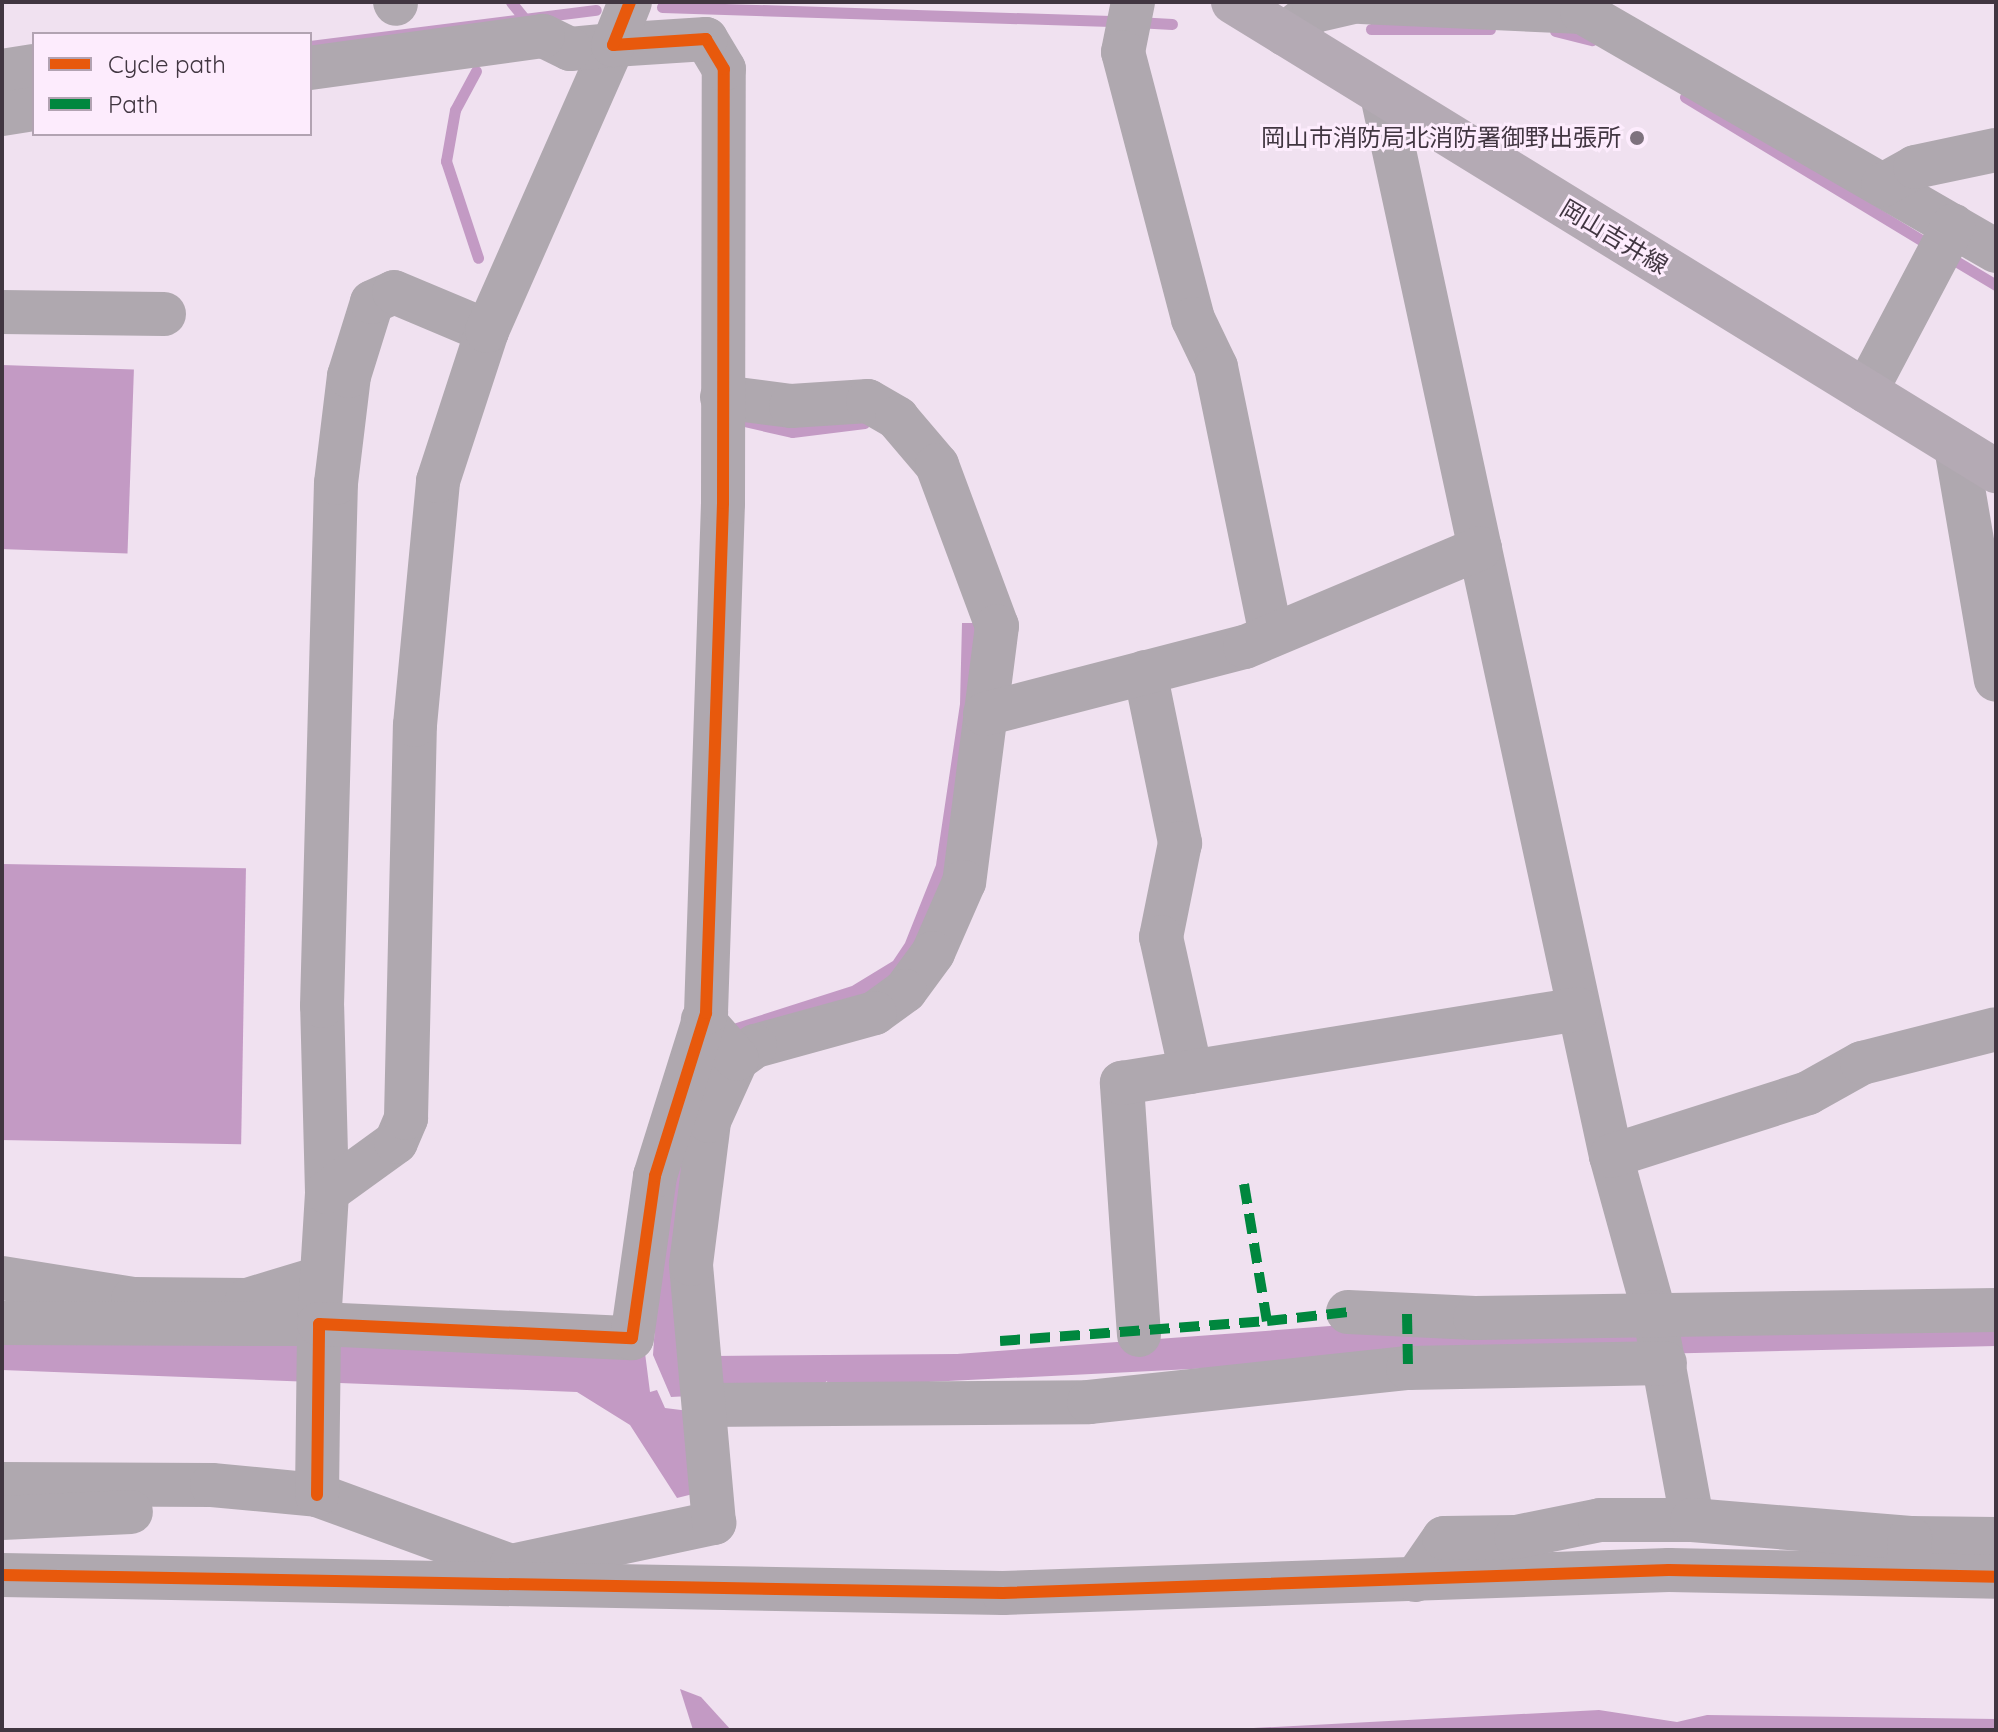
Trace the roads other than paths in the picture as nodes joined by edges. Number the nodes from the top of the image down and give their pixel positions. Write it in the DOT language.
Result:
graph roads {
  1 [pos="630,2"];
  2 [pos="1233,2"];
  3 [pos="1353,2"];
  4 [pos="1361,2"];
  5 [pos="1130,18"];
  6 [pos="1285,34"];
  7 [pos="613,45"];
  8 [pos="32,66"];
  9 [pos="312,68"];
  10 [pos="2,71"];
  11 [pos="1382,95"];
  12 [pos="32,109"];
  13 [pos="2,114"];
  14 [pos="1996,150"];
  15 [pos="1883,185"];
  16 [pos="1942,245"];
  17 [pos="1996,251"];
  18 [pos="2,312"];
  19 [pos="164,314"];
  20 [pos="487,331"];
  21 [pos="1866,391"];
  22 [pos="722,397"];
  23 [pos="1956,447"];
  24 [pos="1996,471"];
  25 [pos="1480,548"];
  26 [pos="1271,635"];
  27 [pos="1145,672"];
  28 [pos="1996,680"];
  29 [pos="985,714"];
  30 [pos="1578,1009"];
  31 [pos="703,1020"];
  32 [pos="1996,1029"];
  33 [pos="737,1059"];
  34 [pos="1191,1072"];
  35 [pos="1611,1156"];
  36 [pos="327,1192"];
  37 [pos="2,1278"];
  38 [pos="320,1278"];
  39 [pos="1996,1310"];
  40 [pos="1348,1312"];
  41 [pos="2,1323"];
  42 [pos="319,1329"];
  43 [pos="1139,1335"];
  44 [pos="1660,1338"];
  45 [pos="704,1405"];
  46 [pos="2,1484"];
  47 [pos="317,1495"];
  48 [pos="2,1518"];
  49 [pos="1692,1520"];
  50 [pos="1996,1539"];
  51 [pos="1909,1555"];
  52 [pos="2,1575"];
  53 [pos="509,1575"];
  54 [pos="1996,1577"];
  55 [pos="1415,1580"];
  1 -- 7 [label="street"];
  2 -- 6 [label="main road, 岡山吉井線"];
  3 -- 6 [label="street"];
  4 -- 15 [label="street"];
  5 -- 26 [label="street"];
  6 -- 11 [label="main road, 岡山吉井線"];
  7 -- 9 [label="street"];
  7 -- 20 [label="street"];
  7 -- 22 [label="street"];
  8 -- 10 [label="street"];
  11 -- 21 [label="main road, 岡山吉井線"];
  11 -- 25 [label="street"];
  12 -- 13 [label="street"];
  14 -- 15 [label="street"];
  15 -- 16 [label="street"];
  16 -- 17 [label="street"];
  16 -- 21 [label="street"];
  18 -- 19 [label="street"];
  20 -- 36 [label="street"];
  20 -- 36 [label="street"];
  21 -- 23 [label="main road, 岡山吉井線"];
  22 -- 29 [label="street"];
  22 -- 31 [label="street"];
  23 -- 24 [label="main road, 岡山吉井線"];
  23 -- 28 [label="street"];
  25 -- 26 [label="street"];
  25 -- 30 [label="street"];
  26 -- 27 [label="street"];
  27 -- 29 [label="street"];
  27 -- 34 [label="street"];
  29 -- 33 [label="street"];
  30 -- 34 [label="street"];
  30 -- 35 [label="street"];
  31 -- 33 [label="street"];
  31 -- 42 [label="street"];
  32 -- 35 [label="street"];
  33 -- 45 [label="street"];
  34 -- 43 [label="street"];
  35 -- 44 [label="street"];
  36 -- 38 [label="street"];
  37 -- 38 [label="street"];
  38 -- 42 [label="street"];
  39 -- 44 [label="street"];
  40 -- 44 [label="street"];
  41 -- 42 [label="street"];
  42 -- 47 [label="street"];
  44 -- 45 [label="street"];
  44 -- 49 [label="street"];
  45 -- 53 [label="street"];
  46 -- 47 [label="street"];
  47 -- 48 [label="street"];
  47 -- 53 [label="street"];
  49 -- 51 [label="street"];
  49 -- 55 [label="street"];
  50 -- 51 [label="street"];
  51 -- 54 [label="street"];
  51 -- 55 [label="street"];
  52 -- 53 [label="street"];
  53 -- 55 [label="street"];
}
